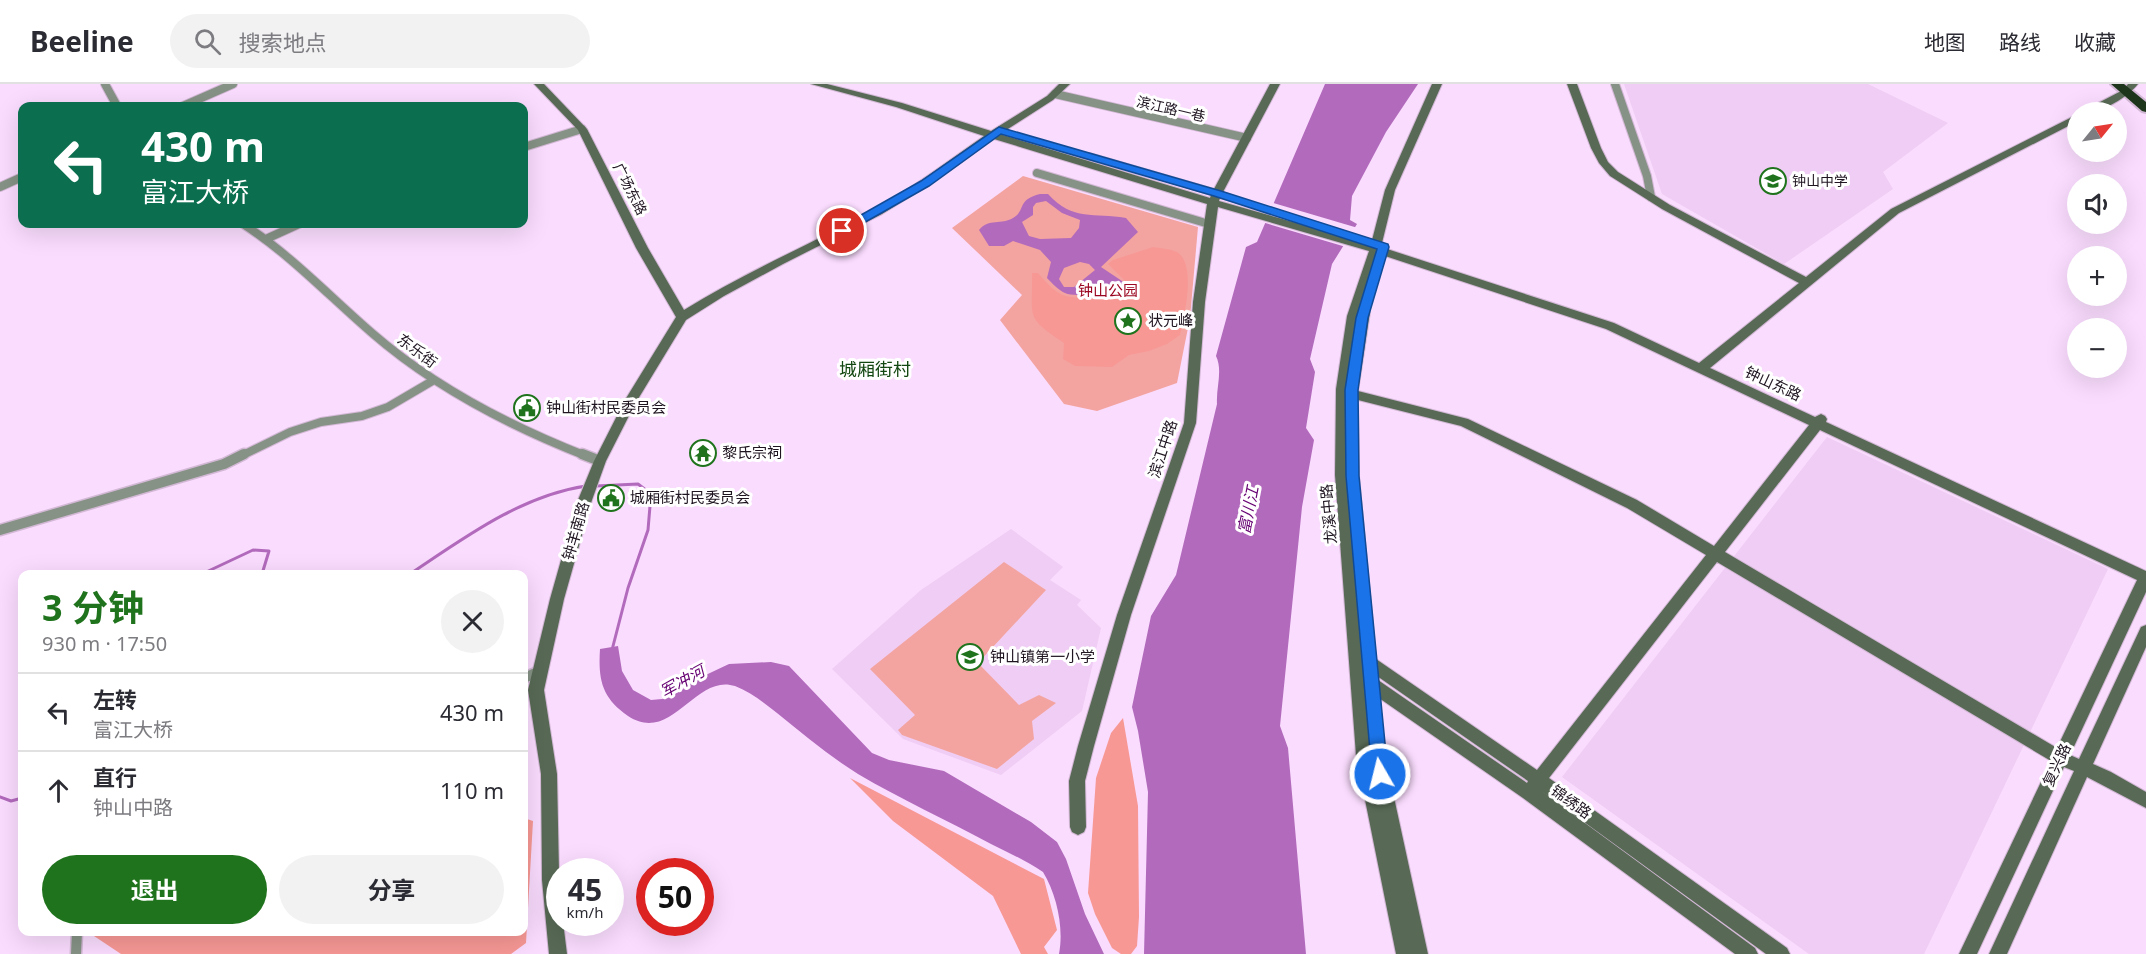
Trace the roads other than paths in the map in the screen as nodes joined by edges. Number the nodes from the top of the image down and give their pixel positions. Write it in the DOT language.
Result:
graph roads {
  1 [pos="105,84"];
  2 [pos="233,84"];
  3 [pos="539,84"];
  4 [pos="816,84"];
  5 [pos="838,84"];
  6 [pos="1065,84"];
  7 [pos="1275,84"];
  8 [pos="1437,84"];
  9 [pos="1445,84"];
  10 [pos="1572,84"];
  11 [pos="1615,84"];
  12 [pos="2127,86"];
  13 [pos="1055,94"];
  14 [pos="2146,99"];
  15 [pos="115,102"];
  16 [pos="192,102"];
  17 [pos="2102,102"];
  18 [pos="2146,108"];
  19 [pos="2067,123"];
  20 [pos="582,129"];
  21 [pos="996,132"];
  22 [pos="1246,138"];
  23 [pos="528,146"];
  24 [pos="1036,173"];
  25 [pos="18,179"];
  26 [pos="0,187"];
  27 [pos="1651,197"];
  28 [pos="1215,198"];
  29 [pos="1209,224"];
  30 [pos="249,228"];
  31 [pos="290,228"];
  32 [pos="266,239"];
  33 [pos="1379,248"];
  34 [pos="1807,282"];
  35 [pos="682,317"];
  36 [pos="1702,367"];
  37 [pos="434,380"];
  38 [pos="1347,392"];
  39 [pos="1819,421"];
  40 [pos="600,461"];
  41 [pos="0,530"];
  42 [pos="1717,553"];
  43 [pos="2146,571"];
  44 [pos="2146,578"];
  45 [pos="2146,631"];
  46 [pos="1365,669"];
  47 [pos="540,671"];
  48 [pos="528,676"];
  49 [pos="2060,758"];
  50 [pos="2083,767"];
  51 [pos="1539,780"];
  52 [pos="1528,794"];
  53 [pos="2146,801"];
  54 [pos="1078,827"];
  55 [pos="77,936"];
  56 [pos="76,954"];
  57 [pos="558,954"];
  58 [pos="1405,954"];
  59 [pos="1419,954"];
  60 [pos="1749,954"];
  61 [pos="1781,954"];
  62 [pos="1968,954"];
  63 [pos="1998,954"];
  1 -- 15 [label="street"];
  2 -- 16 [label="street"];
  3 -- 20 [label="main road, 广场东路"];
  4 -- 21 [label="main road"];
  5 -- 21 [label="main road"];
  6 -- 13 [label="main road, 钟羊南路"];
  7 -- 22 [label="main road, 滨江中路"];
  8 -- 33 [label="main road, 龙溪中路"];
  9 -- 33 [label="main road, 龙溪中路"];
  10 -- 27 [label="main road"];
  11 -- 27 [label="street"];
  12 -- 14 [label="highway"];
  12 -- 17 [label="main road"];
  12 -- 18 [label="highway"];
  13 -- 21 [label="main road, 钟羊南路"];
  13 -- 22 [label="street, 滨江路一巷"];
  19 -- 34 [label="main road"];
  20 -- 23 [label="street"];
  20 -- 35 [label="main road, 广场东路"];
  21 -- 28 [label="main road, 钟山东路"];
  21 -- 35 [label="main road, 钟羊南路"];
  22 -- 28 [label="main road, 滨江中路"];
  24 -- 29 [label="street"];
  25 -- 26 [label="street"];
  27 -- 34 [label="main road"];
  28 -- 29 [label="main road, 滨江中路"];
  28 -- 33 [label="main road, 钟山东路"];
  29 -- 54 [label="main road, 滨江中路"];
  30 -- 32 [label="street, 东乐街"];
  31 -- 32 [label="street"];
  32 -- 37 [label="street, 东乐街"];
  33 -- 36 [label="main road, 钟山东路"];
  33 -- 38 [label="main road, 龙溪中路"];
  34 -- 36 [label="main road"];
  35 -- 40 [label="main road, 钟羊南路"];
  36 -- 39 [label="main road, 钟山东路"];
  37 -- 40 [label="street, 东乐街"];
  37 -- 41 [label="street"];
  38 -- 42 [label="main road"];
  38 -- 46 [label="main road, 龙溪中路"];
  39 -- 42 [label="main road"];
  39 -- 43 [label="main road, 钟山东路"];
  39 -- 44 [label="main road, 钟山东路"];
  40 -- 47 [label="main road, 钟羊南路"];
  42 -- 49 [label="main road"];
  42 -- 51 [label="main road"];
  44 -- 49 [label="main road, 复兴路"];
  45 -- 50 [label="main road, 复兴路"];
  46 -- 51 [label="main road, 锦绣路"];
  46 -- 52 [label="main road, 锦绣路"];
  46 -- 58 [label="main road, 龙溪中路"];
  46 -- 59 [label="main road, 龙溪中路"];
  47 -- 48 [label="street"];
  47 -- 57 [label="main road, 钟羊南路"];
  49 -- 50 [label="main road"];
  49 -- 62 [label="main road, 复兴路"];
  50 -- 53 [label="main road"];
  50 -- 63 [label="main road, 复兴路"];
  51 -- 52 [label="main road"];
  51 -- 61 [label="main road, 锦绣路"];
  52 -- 60 [label="main road, 锦绣路"];
  55 -- 56 [label="street"];
}
